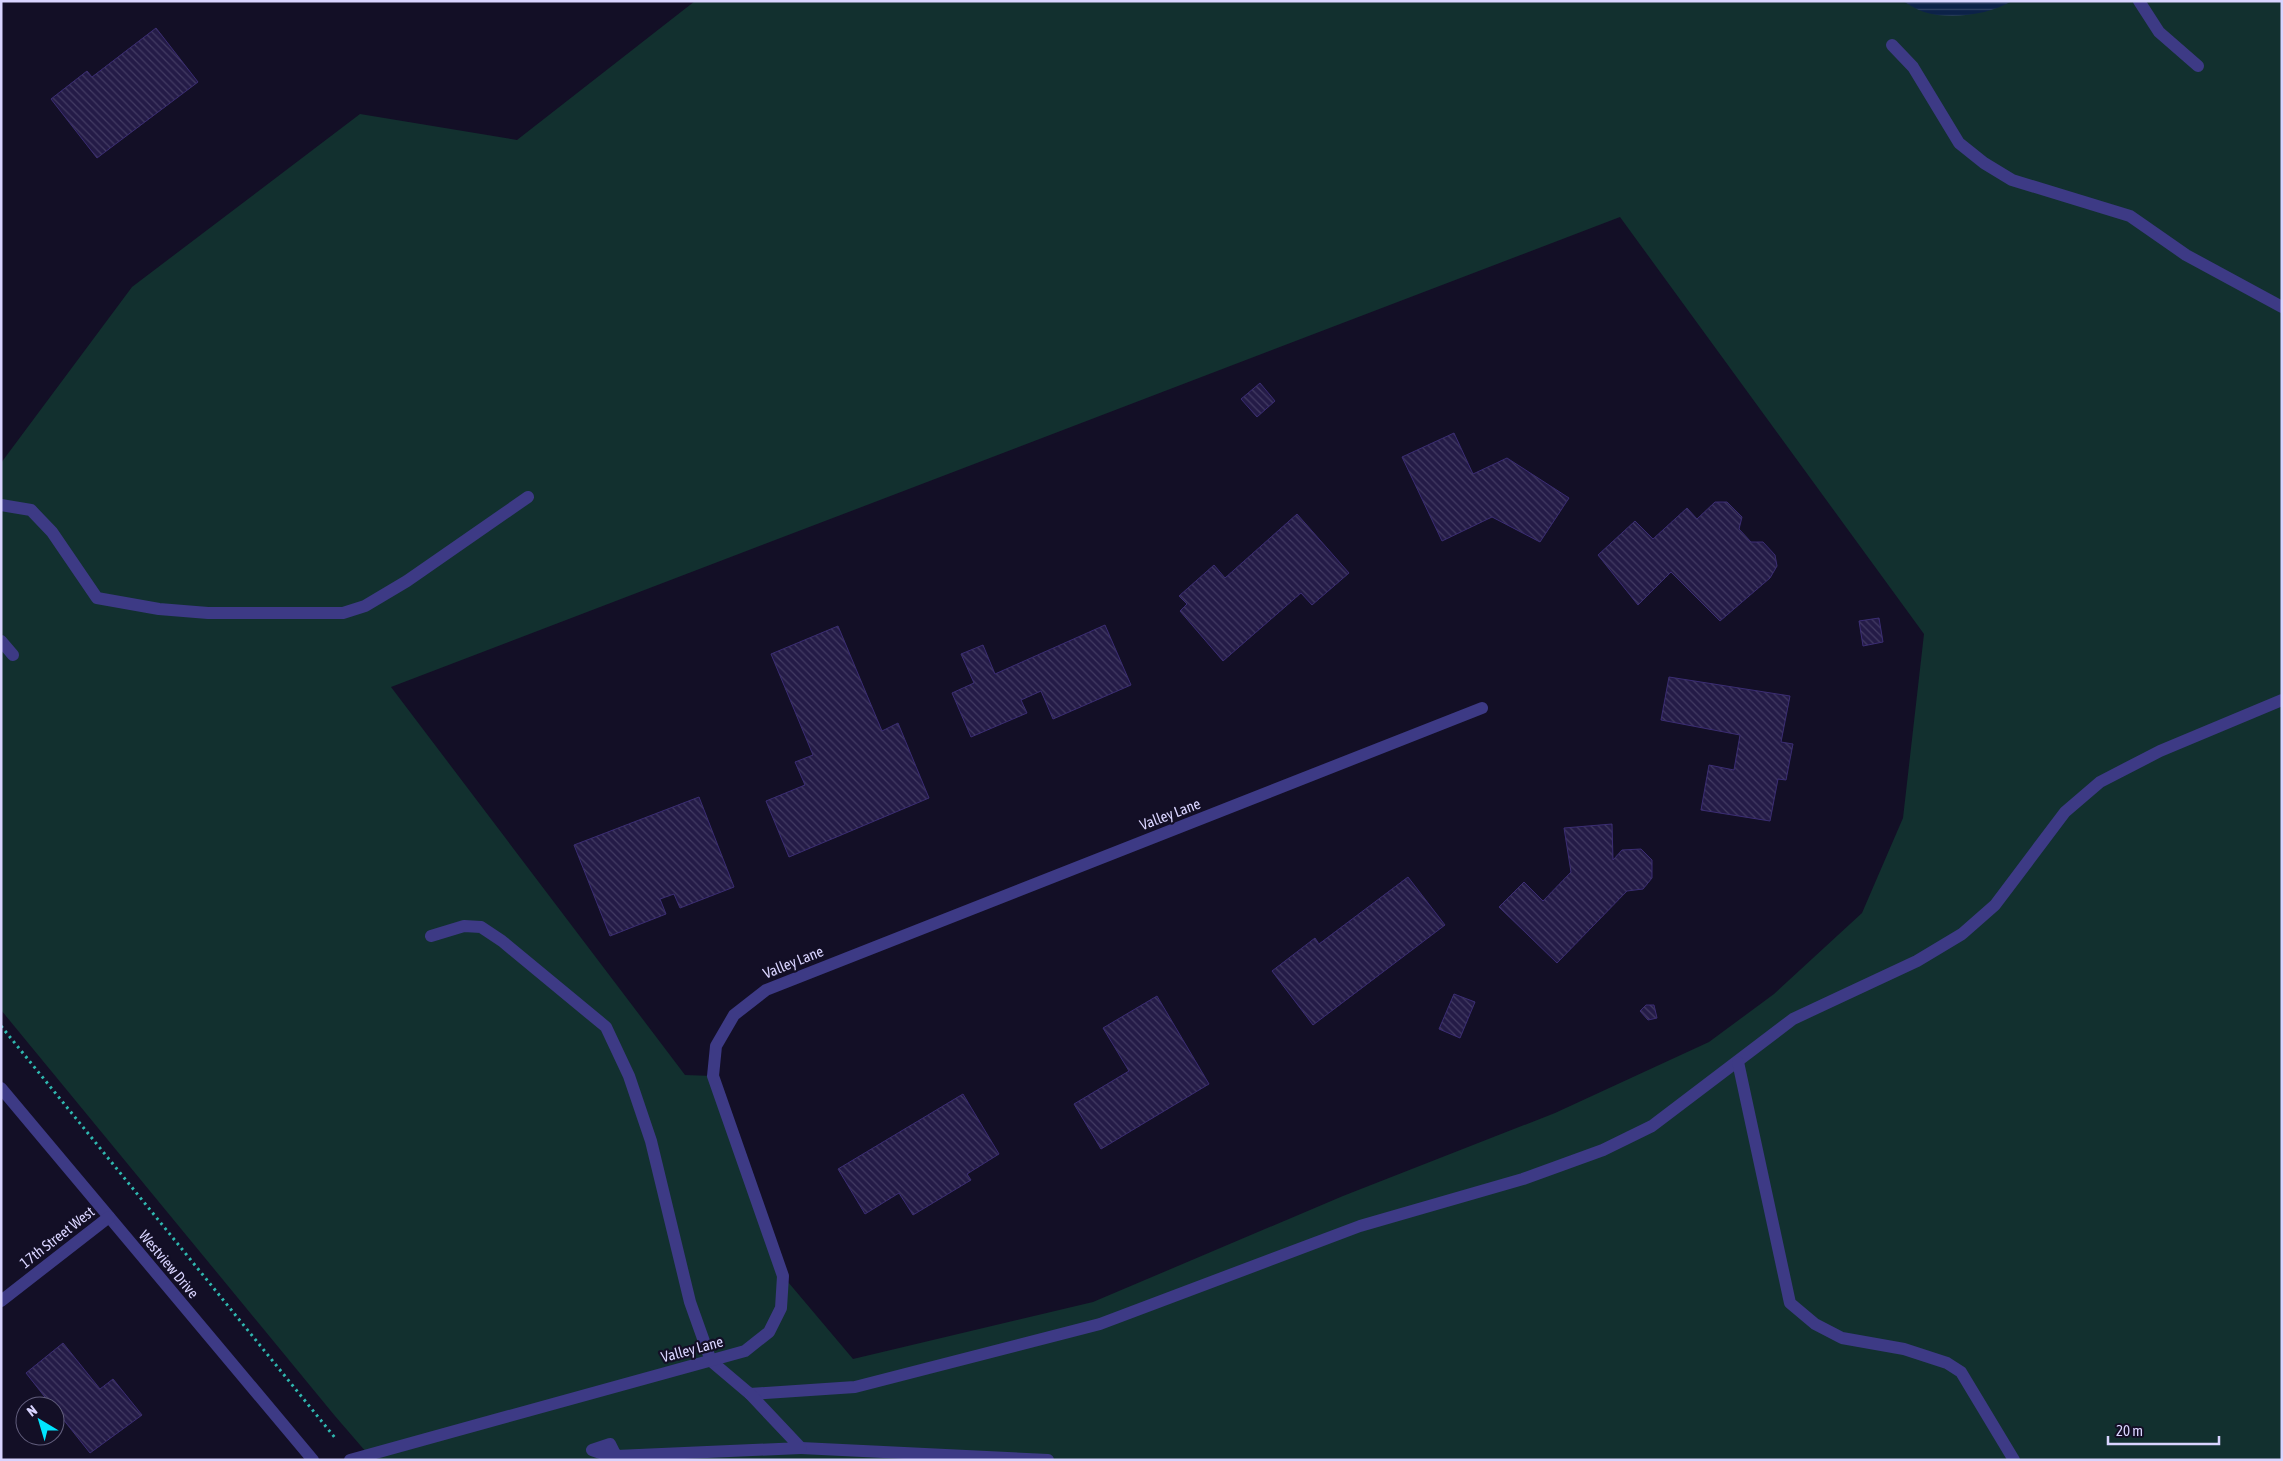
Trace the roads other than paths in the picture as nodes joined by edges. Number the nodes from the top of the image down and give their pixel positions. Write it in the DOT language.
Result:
graph roads {
  1 [pos="2139,1"];
  2 [pos="1892,45"];
  3 [pos="2198,66"];
  4 [pos="2282,307"];
  5 [pos="528,497"];
  6 [pos="1,505"];
  7 [pos="1,642"];
  8 [pos="13,655"];
  9 [pos="2282,700"];
  10 [pos="1482,708"];
  11 [pos="431,936"];
  12 [pos="1738,1062"];
  13 [pos="1,1088"];
  14 [pos="109,1217"];
  15 [pos="1,1301"];
  16 [pos="711,1361"];
  17 [pos="750,1394"];
  18 [pos="801,1448"];
  19 [pos="616,1456"];
  20 [pos="352,1459"];
  21 [pos="313,1460"];
  22 [pos="1048,1460"];
  23 [pos="2014,1460"];
  1 -- 3 [label="street"];
  2 -- 4 [label="street"];
  5 -- 6 [label="street"];
  7 -- 8 [label="street"];
  9 -- 12 [label="street"];
  10 -- 16 [label="street, Valley Lane"];
  11 -- 16 [label="street"];
  12 -- 17 [label="street"];
  12 -- 23 [label="street"];
  13 -- 14 [label="street, Westview Drive"];
  14 -- 15 [label="street, 17th Street West"];
  14 -- 21 [label="street, Westview Drive"];
  16 -- 17 [label="street"];
  16 -- 20 [label="street, Valley Lane"];
  17 -- 18 [label="street"];
  18 -- 19 [label="street"];
  18 -- 22 [label="street"];
}
